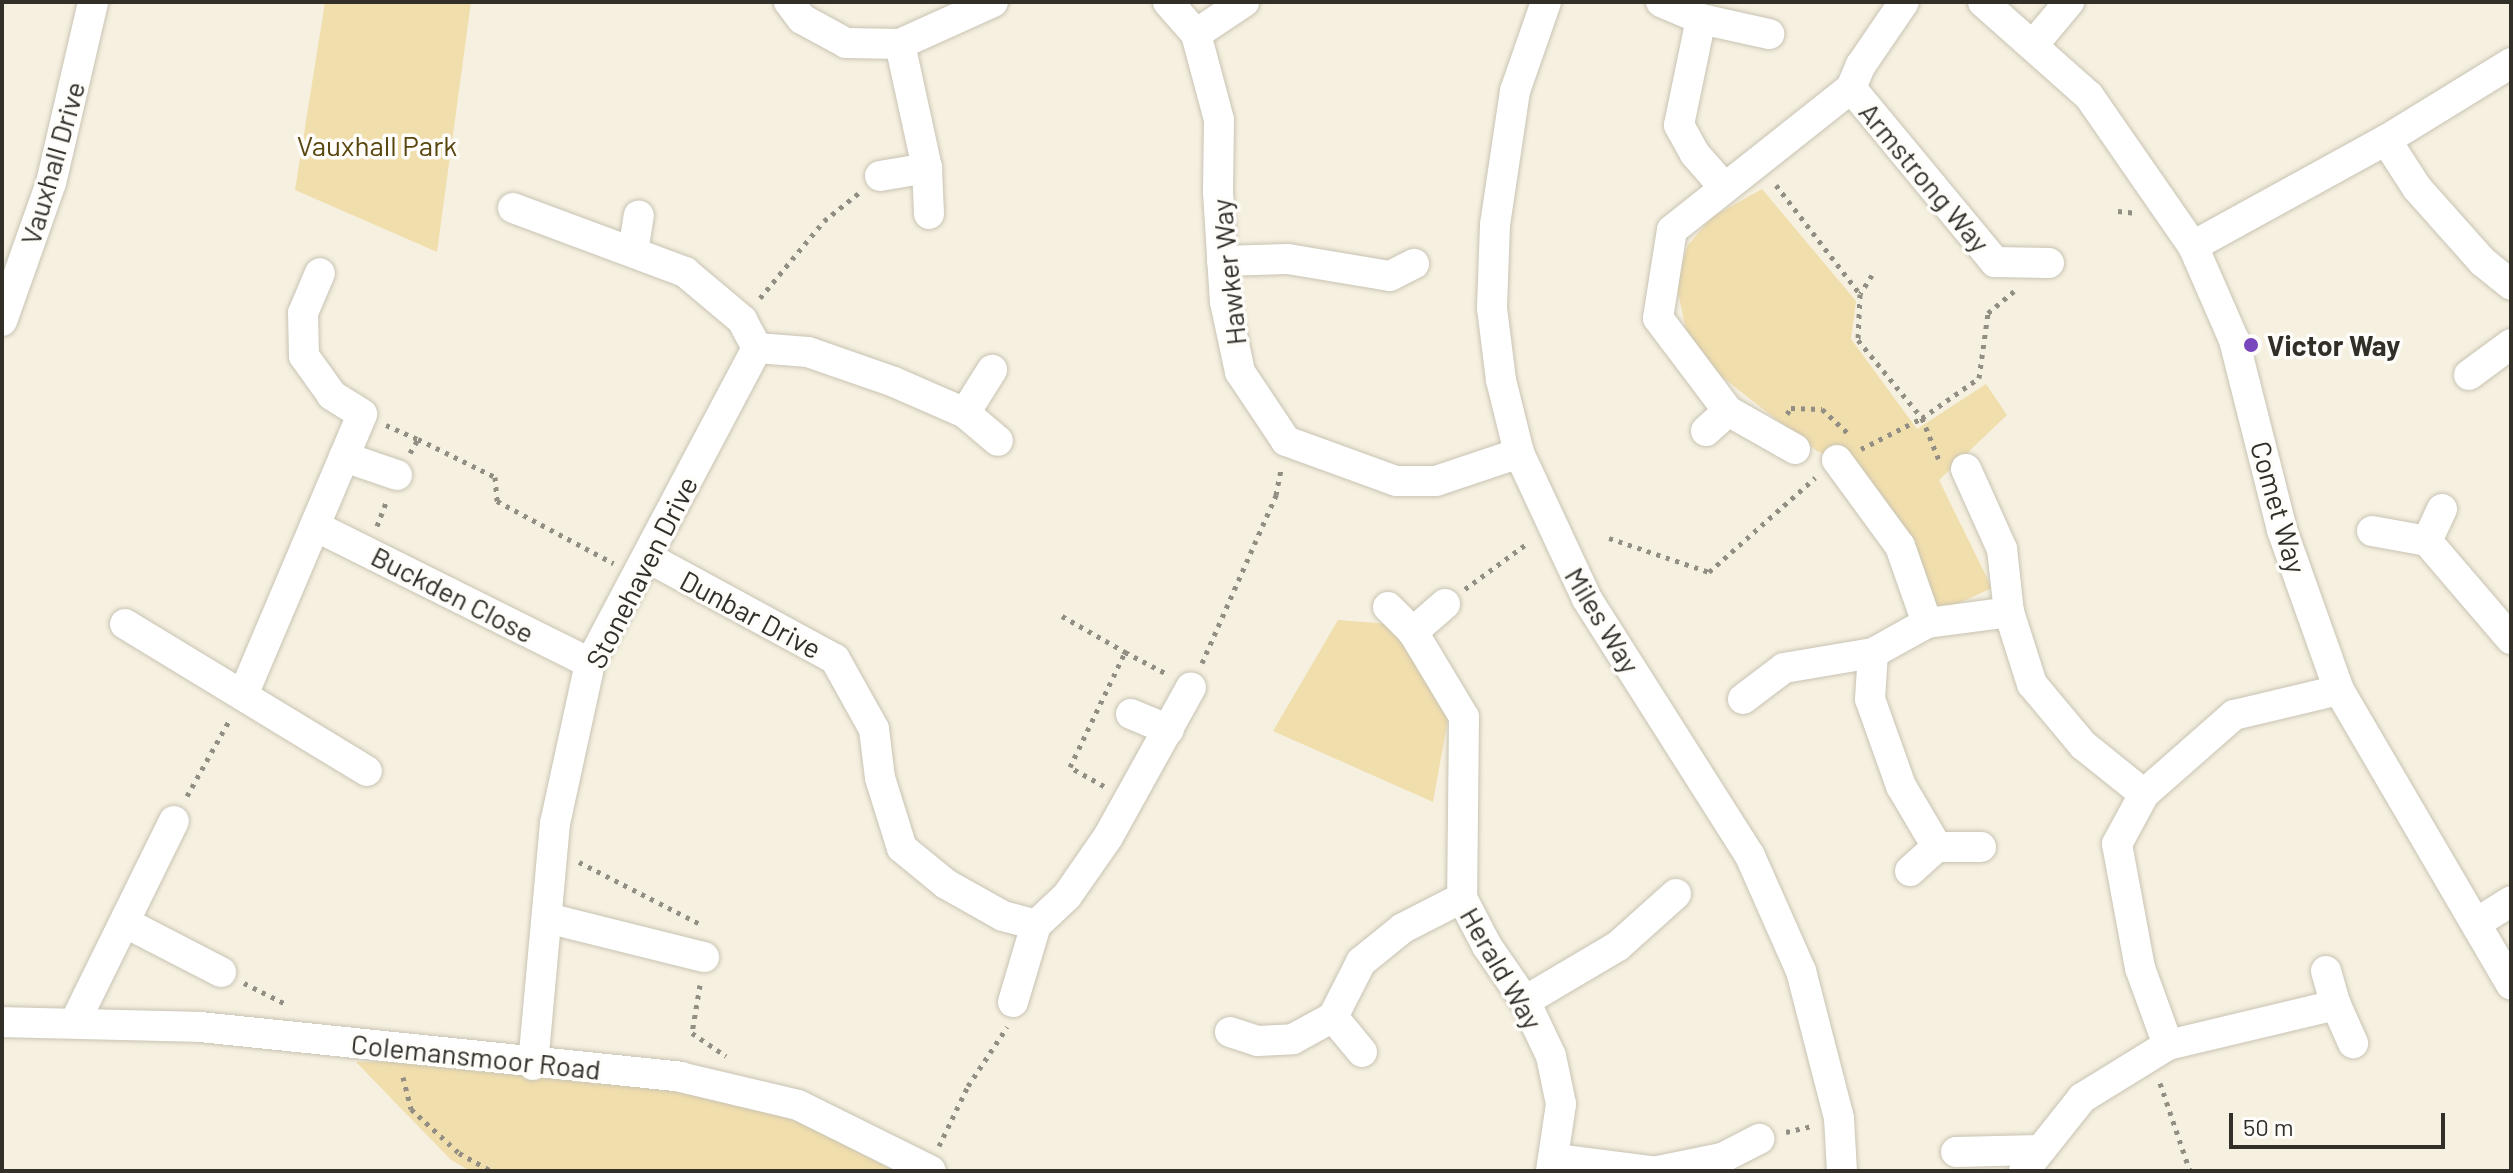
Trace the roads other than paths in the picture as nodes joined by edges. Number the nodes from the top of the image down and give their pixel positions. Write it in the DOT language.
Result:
graph roads {
  1 [pos="93,2"];
  2 [pos="789,2"];
  3 [pos="993,2"];
  4 [pos="1168,2"];
  5 [pos="1244,2"];
  6 [pos="1544,2"];
  7 [pos="1661,2"];
  8 [pos="1904,2"];
  9 [pos="1983,2"];
  10 [pos="2069,2"];
  11 [pos="1701,19"];
  12 [pos="1196,34"];
  13 [pos="1769,34"];
  14 [pos="900,44"];
  15 [pos="2034,44"];
  16 [pos="2511,63"];
  17 [pos="1851,88"];
  18 [pos="2386,140"];
  19 [pos="927,168"];
  20 [pos="880,176"];
  21 [pos="1723,186"];
  22 [pos="513,208"];
  23 [pos="929,214"];
  24 [pos="639,215"];
  25 [pos="2193,246"];
  26 [pos="633,252"];
  27 [pos="1222,261"];
  28 [pos="2049,263"];
  29 [pos="320,273"];
  30 [pos="1400,279"];
  31 [pos="2511,285"];
  32 [pos="7,291"];
  33 [pos="2,321"];
  34 [pos="2511,344"];
  35 [pos="757,348"];
  36 [pos="992,370"];
  37 [pos="2469,375"];
  38 [pos="965,413"];
  39 [pos="998,441"];
  40 [pos="1782,442"];
  41 [pos="1519,453"];
  42 [pos="1851,454"];
  43 [pos="344,457"];
  44 [pos="1955,471"];
  45 [pos="397,475"];
  46 [pos="2442,509"];
  47 [pos="315,526"];
  48 [pos="2372,531"];
  49 [pos="2427,541"];
  50 [pos="641,566"];
  51 [pos="1445,604"];
  52 [pos="1388,607"];
  53 [pos="2009,612"];
  54 [pos="1927,623"];
  55 [pos="125,624"];
  56 [pos="1413,632"];
  57 [pos="2511,639"];
  58 [pos="1873,653"];
  59 [pos="590,663"];
  60 [pos="1191,687"];
  61 [pos="2339,690"];
  62 [pos="243,695"];
  63 [pos="1743,699"];
  64 [pos="1131,714"];
  65 [pos="1169,730"];
  66 [pos="367,771"];
  67 [pos="2144,794"];
  68 [pos="174,821"];
  69 [pos="1937,847"];
  70 [pos="1981,847"];
  71 [pos="1910,871"];
  72 [pos="1676,894"];
  73 [pos="1462,898"];
  74 [pos="2511,901"];
  75 [pos="547,918"];
  76 [pos="2478,922"];
  77 [pos="126,923"];
  78 [pos="1036,925"];
  79 [pos="704,957"];
  80 [pos="2326,971"];
  81 [pos="221,972"];
  82 [pos="2511,984"];
  83 [pos="1525,1001"];
  84 [pos="1013,1002"];
  85 [pos="2336,1005"];
  86 [pos="1333,1017"];
  87 [pos="2,1022"];
  88 [pos="75,1022"];
  89 [pos="1230,1032"];
  90 [pos="2353,1043"];
  91 [pos="2159,1050"];
  92 [pos="1362,1052"];
  93 [pos="533,1065"];
  94 [pos="1759,1139"];
  95 [pos="1956,1152"];
  96 [pos="1723,1164"];
  97 [pos="1554,1165"];
  98 [pos="2030,1165"];
  99 [pos="930,1170"];
  100 [pos="1651,1171"];
  101 [pos="1658,1171"];
  102 [pos="1842,1171"];
  1 -- 32 [label="street, Vauxhall Drive"];
  2 -- 14 [label="street"];
  3 -- 14 [label="street"];
  4 -- 12 [label="street, Hawker Way"];
  5 -- 12 [label="street"];
  6 -- 41 [label="street, Miles Way"];
  7 -- 11 [label="street"];
  8 -- 17 [label="street, Armstrong Way"];
  9 -- 15 [label="street, Comet Way"];
  10 -- 15 [label="street"];
  11 -- 13 [label="street"];
  11 -- 21 [label="street"];
  12 -- 27 [label="street, Hawker Way"];
  14 -- 19 [label="street"];
  15 -- 25 [label="street, Comet Way"];
  16 -- 18 [label="street"];
  17 -- 21 [label="street, Armstrong Way"];
  17 -- 28 [label="street, Armstrong Way"];
  18 -- 25 [label="street"];
  18 -- 31 [label="street"];
  19 -- 20 [label="street"];
  19 -- 23 [label="street"];
  21 -- 40 [label="street, Armstrong Way"];
  22 -- 26 [label="street"];
  24 -- 26 [label="street"];
  25 -- 61 [label="street, Comet Way"];
  26 -- 35 [label="street"];
  27 -- 30 [label="street"];
  27 -- 41 [label="street, Hawker Way"];
  29 -- 43 [label="street"];
  32 -- 33 [label="street, Vauxhall Drive"];
  34 -- 37 [label="street"];
  35 -- 38 [label="street"];
  35 -- 50 [label="street, Stonehaven Drive"];
  36 -- 38 [label="street"];
  38 -- 39 [label="street"];
  41 -- 102 [label="street, Miles Way"];
  42 -- 54 [label="street"];
  43 -- 45 [label="street"];
  43 -- 47 [label="street"];
  44 -- 53 [label="street"];
  46 -- 49 [label="street"];
  47 -- 59 [label="street, Buckden Close"];
  47 -- 62 [label="street"];
  48 -- 49 [label="street"];
  49 -- 57 [label="street"];
  50 -- 59 [label="street, Stonehaven Drive"];
  50 -- 78 [label="street, Dunbar Drive"];
  51 -- 56 [label="street"];
  52 -- 56 [label="street, Herald Way"];
  53 -- 54 [label="street"];
  53 -- 67 [label="street"];
  54 -- 58 [label="street"];
  55 -- 62 [label="street"];
  56 -- 73 [label="street, Herald Way"];
  58 -- 63 [label="street"];
  58 -- 69 [label="street"];
  59 -- 75 [label="street, Stonehaven Drive"];
  60 -- 65 [label="street"];
  61 -- 67 [label="street"];
  61 -- 76 [label="street, Comet Way"];
  62 -- 66 [label="street"];
  64 -- 65 [label="street"];
  65 -- 78 [label="street"];
  67 -- 91 [label="street"];
  68 -- 77 [label="street"];
  69 -- 70 [label="street"];
  69 -- 71 [label="street"];
  72 -- 83 [label="street"];
  73 -- 83 [label="street, Herald Way"];
  73 -- 86 [label="street"];
  74 -- 76 [label="street"];
  75 -- 79 [label="street"];
  75 -- 93 [label="street, Stonehaven Drive"];
  76 -- 82 [label="street, Comet Way"];
  77 -- 81 [label="street"];
  77 -- 88 [label="street"];
  78 -- 84 [label="street"];
  80 -- 85 [label="street"];
  83 -- 97 [label="street, Herald Way"];
  85 -- 90 [label="street"];
  85 -- 91 [label="street"];
  86 -- 89 [label="street"];
  86 -- 92 [label="street"];
  87 -- 88 [label="street, Colemansmoor Road"];
  88 -- 93 [label="street, Colemansmoor Road"];
  91 -- 98 [label="street"];
  93 -- 99 [label="street, Colemansmoor Road"];
  94 -- 96 [label="street"];
  95 -- 98 [label="street"];
  96 -- 101 [label="street"];
  97 -- 100 [label="street"];
}
